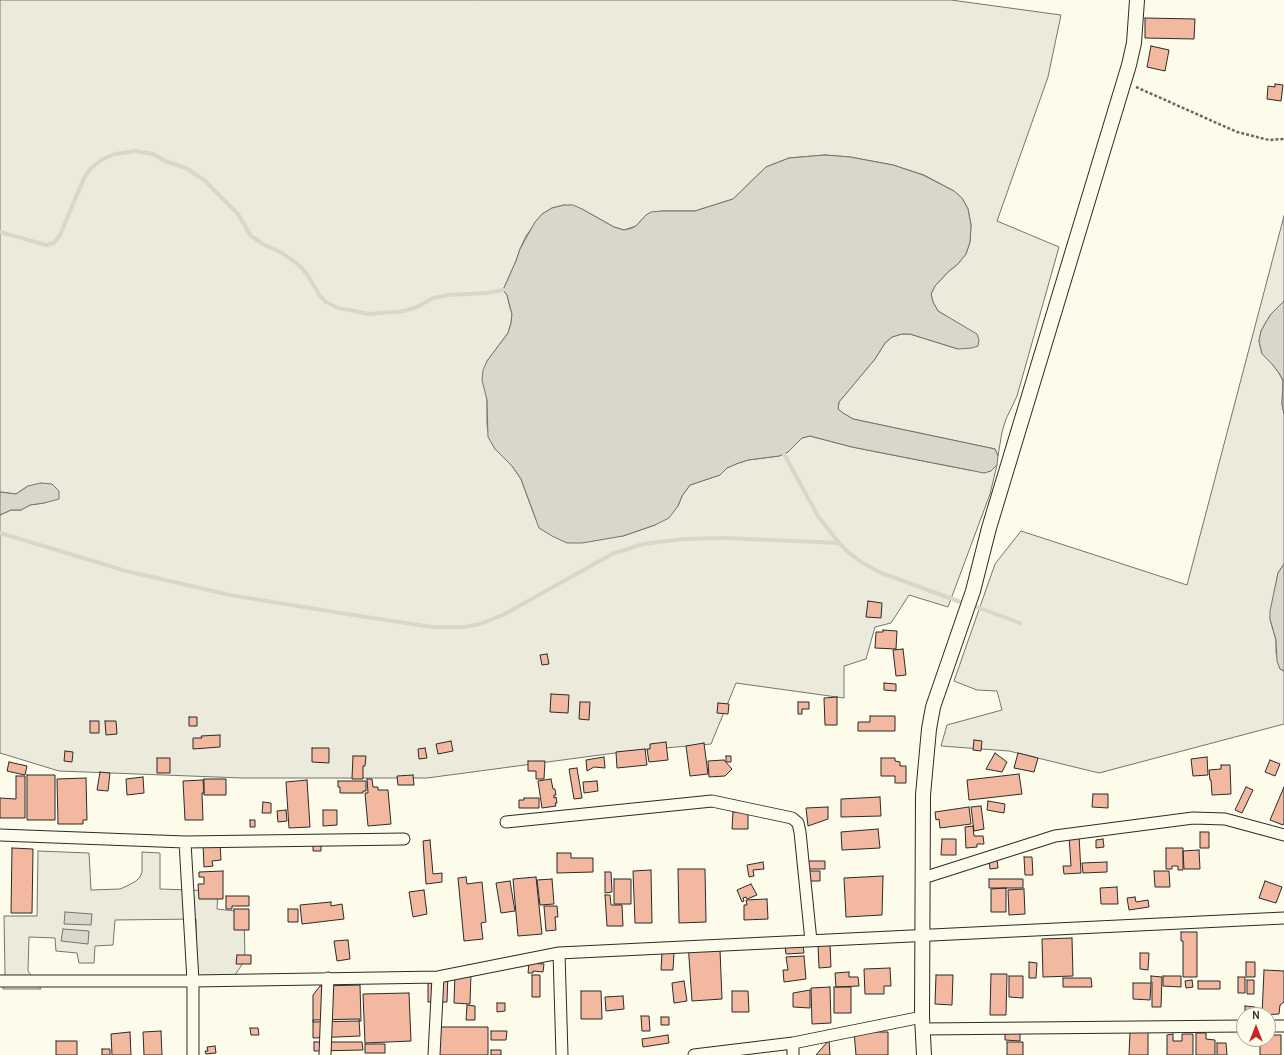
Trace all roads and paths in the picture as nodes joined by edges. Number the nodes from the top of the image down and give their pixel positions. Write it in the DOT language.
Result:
graph roads {
  1 [pos="1137,0"];
  2 [pos="1124,82"];
  3 [pos="1284,139"];
  4 [pos="506,822"];
  5 [pos="0,835"];
  6 [pos="1284,835"];
  7 [pos="404,839"];
  8 [pos="185,842"];
  9 [pos="923,878"];
  10 [pos="1284,918"];
  11 [pos="922,936"];
  12 [pos="812,941"];
  13 [pos="559,953"];
  14 [pos="438,977"];
  15 [pos="328,978"];
  16 [pos="0,981"];
  17 [pos="193,981"];
  18 [pos="923,1023"];
  19 [pos="1236,1026"];
  20 [pos="793,1043"];
  21 [pos="193,1055"];
  22 [pos="325,1055"];
  23 [pos="434,1055"];
  24 [pos="562,1055"];
  25 [pos="694,1055"];
  26 [pos="794,1055"];
  27 [pos="924,1055"];
  1 -- 2 [label="street"];
  2 -- 3 [label="path"];
  2 -- 9 [label="street"];
  4 -- 12 [label="street"];
  5 -- 8 [label="street"];
  6 -- 9 [label="street"];
  7 -- 8 [label="street"];
  8 -- 17 [label="street"];
  9 -- 11 [label="street"];
  10 -- 11 [label="street"];
  11 -- 12 [label="street"];
  11 -- 18 [label="street"];
  12 -- 13 [label="street"];
  13 -- 14 [label="street"];
  13 -- 24 [label="street"];
  14 -- 15 [label="street"];
  14 -- 23 [label="street"];
  15 -- 17 [label="street"];
  15 -- 22 [label="street"];
  16 -- 17 [label="street"];
  17 -- 21 [label="street"];
  18 -- 19 [label="street"];
  18 -- 20 [label="street"];
  18 -- 27 [label="street"];
  20 -- 25 [label="street"];
  20 -- 26 [label="street"];
}
